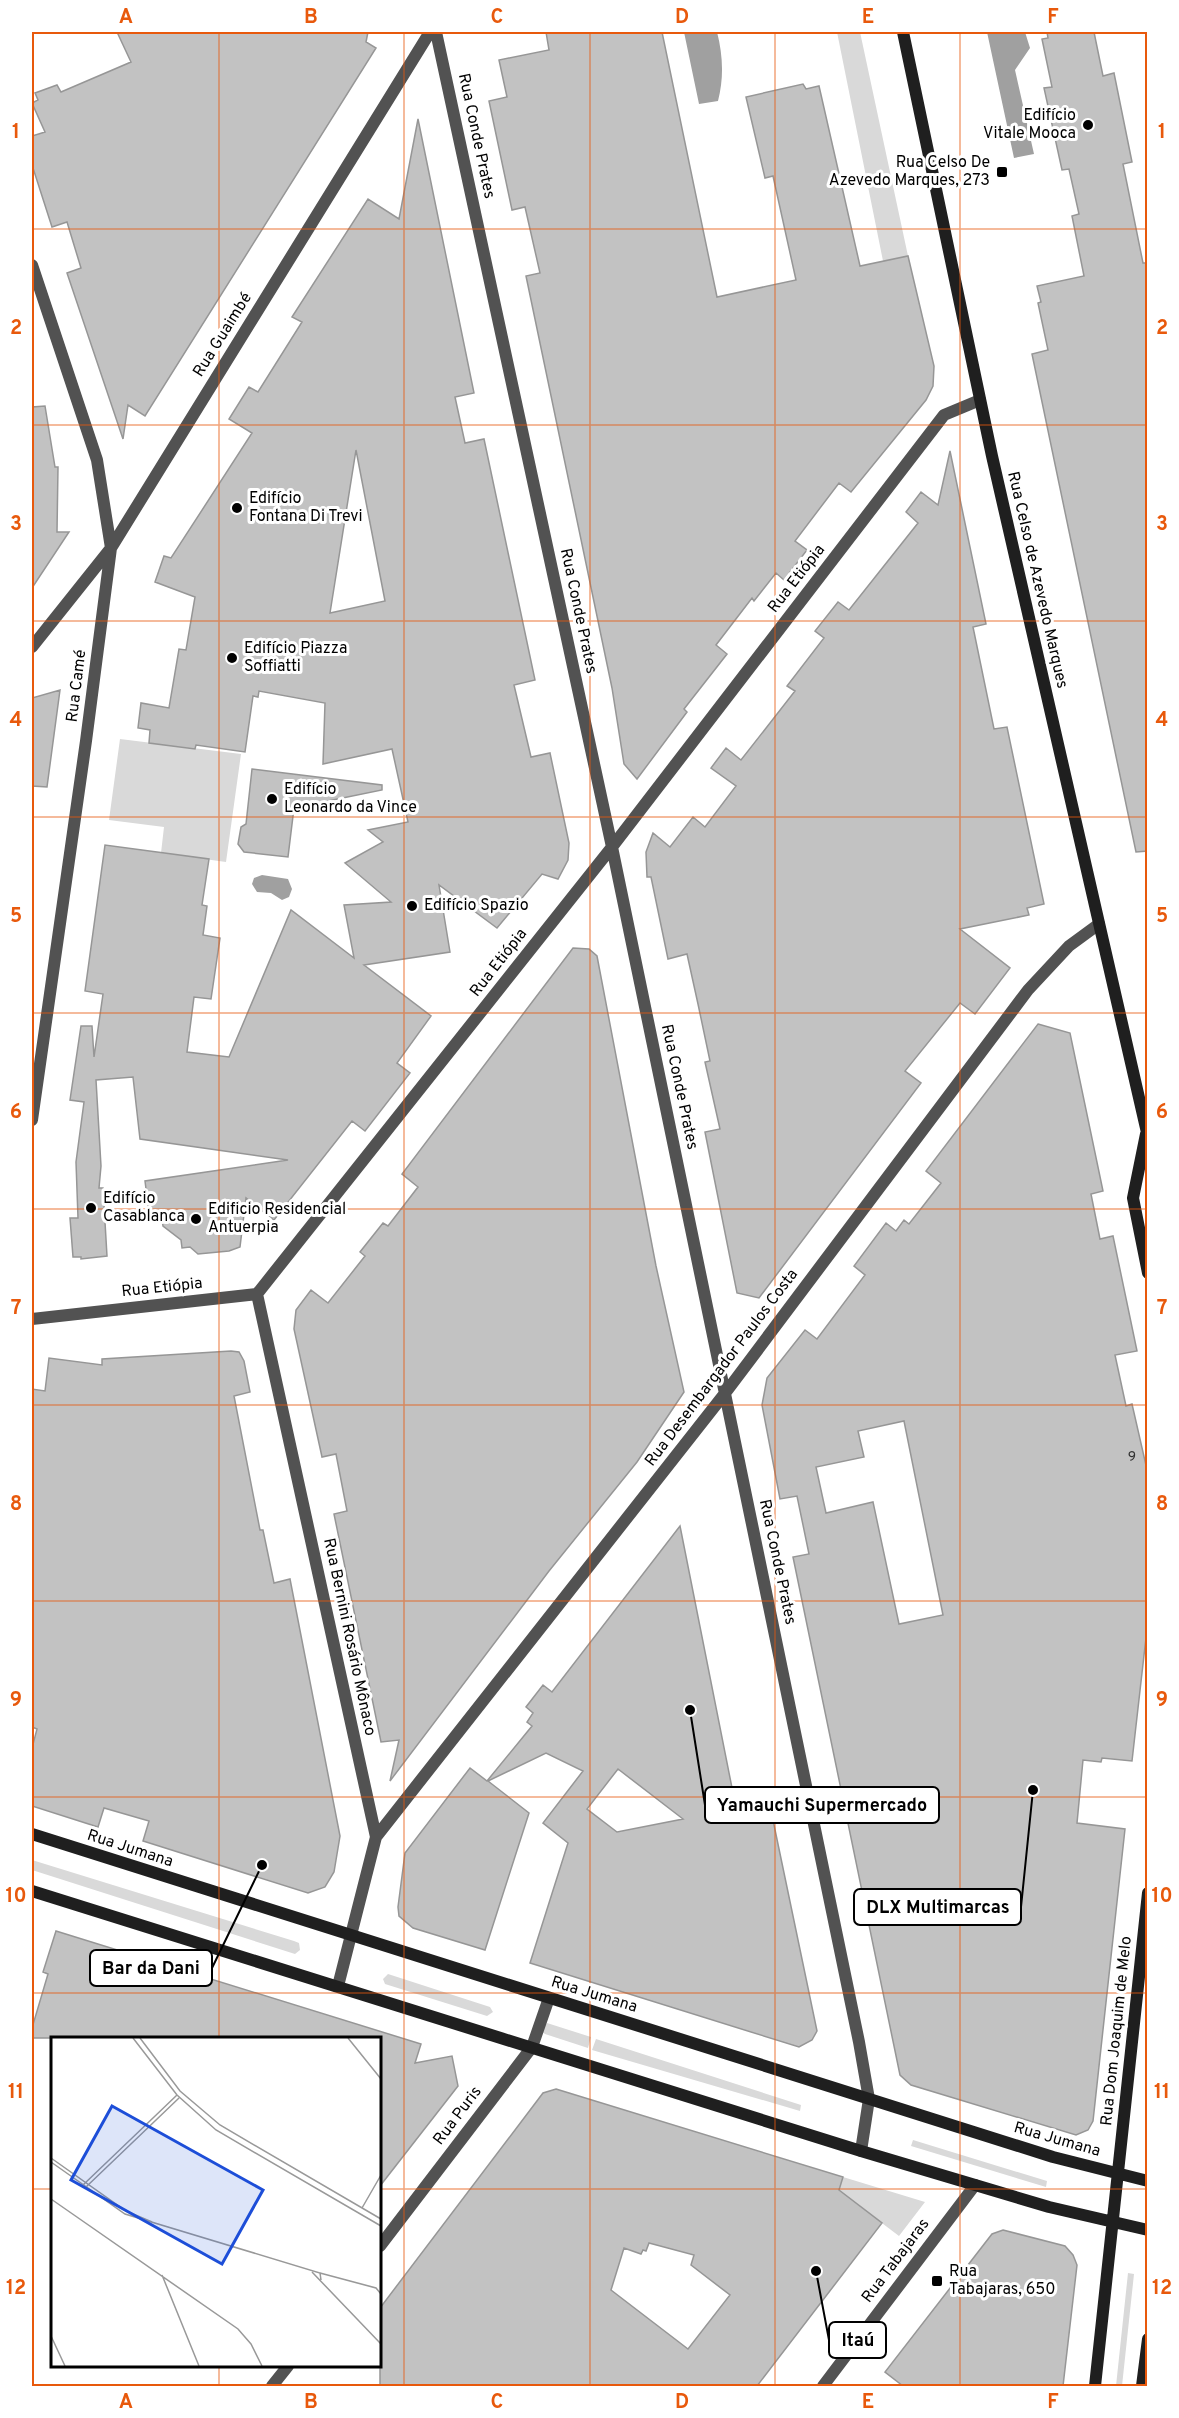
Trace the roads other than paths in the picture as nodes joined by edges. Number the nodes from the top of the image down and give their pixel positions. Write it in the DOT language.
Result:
graph roads {
  1 [pos="430,32"];
  2 [pos="436,32"];
  3 [pos="903,32"];
  4 [pos="32,265"];
  5 [pos="980,400"];
  6 [pos="111,548"];
  7 [pos="32,647"];
  8 [pos="612,847"];
  9 [pos="1099,924"];
  10 [pos="32,1120"];
  11 [pos="1147,1136"];
  12 [pos="1148,1273"];
  13 [pos="257,1294"];
  14 [pos="32,1318"];
  15 [pos="726,1392"];
  16 [pos="32,1834"];
  17 [pos="376,1837"];
  18 [pos="32,1891"];
  19 [pos="1148,1893"];
  20 [pos="351,1936"];
  21 [pos="338,1986"];
  22 [pos="549,1998"];
  23 [pos="532,2047"];
  24 [pos="869,2099"];
  25 [pos="861,2151"];
  26 [pos="1118,2174"];
  27 [pos="1148,2181"];
  28 [pos="975,2185"];
  29 [pos="1113,2223"];
  30 [pos="1148,2230"];
  31 [pos="381,2245"];
  32 [pos="1148,2339"];
  33 [pos="287,2367"];
  34 [pos="272,2386"];
  35 [pos="823,2386"];
  36 [pos="1095,2386"];
  37 [pos="1142,2386"];
  1 -- 6 [label="street, Rua Guaimbé"];
  2 -- 8 [label="street, Rua Conde Prates"];
  3 -- 5 [label="main road, Rua Celso de Azevedo Marques"];
  4 -- 6 [label="street, Rua Camé"];
  5 -- 8 [label="street, Rua Etiópia"];
  5 -- 9 [label="main road, Rua Celso de Azevedo Marques"];
  6 -- 7 [label="street, Rua Guaimbé"];
  6 -- 10 [label="street, Rua Camé"];
  8 -- 13 [label="street, Rua Etiópia"];
  8 -- 15 [label="street, Rua Conde Prates"];
  9 -- 11 [label="main road, Rua Celso de Azevedo Marques"];
  9 -- 15 [label="street, Rua Desembargador Paulos Costa"];
  11 -- 12 [label="main road, Rua Celso de Azevedo Marques"];
  13 -- 14 [label="street, Rua Etiópia"];
  13 -- 17 [label="street, Rua Bernini Rosário Mônaco"];
  15 -- 17 [label="street, Rua Desembargador Paulos Costa"];
  15 -- 24 [label="street, Rua Conde Prates"];
  16 -- 20 [label="main road, Rua Jumana"];
  17 -- 20 [label="street, Rua Bernini Rosário Mônaco"];
  18 -- 21 [label="main road"];
  19 -- 26 [label="main road, Rua Dom Joaquim de Melo"];
  20 -- 21 [label="street, Rua Bernini Rosário Mônaco"];
  20 -- 22 [label="main road, Rua Jumana"];
  21 -- 23 [label="main road"];
  22 -- 23 [label="street, Rua Puris"];
  22 -- 24 [label="main road, Rua Jumana"];
  23 -- 25 [label="main road"];
  23 -- 31 [label="street, Rua Puris"];
  24 -- 25 [label="street, Rua Conde Prates"];
  24 -- 26 [label="main road, Rua Jumana"];
  25 -- 28 [label="main road"];
  26 -- 27 [label="main road, Rua Jumana"];
  26 -- 29 [label="main road, Rua Dom Joaquim de Melo"];
  28 -- 29 [label="main road"];
  28 -- 35 [label="street, Rua Tabajaras"];
  29 -- 30 [label="main road"];
  29 -- 36 [label="main road, Rua Dom Joaquim de Melo"];
  32 -- 37 [label="main road"];
  33 -- 34 [label="street"];
}
